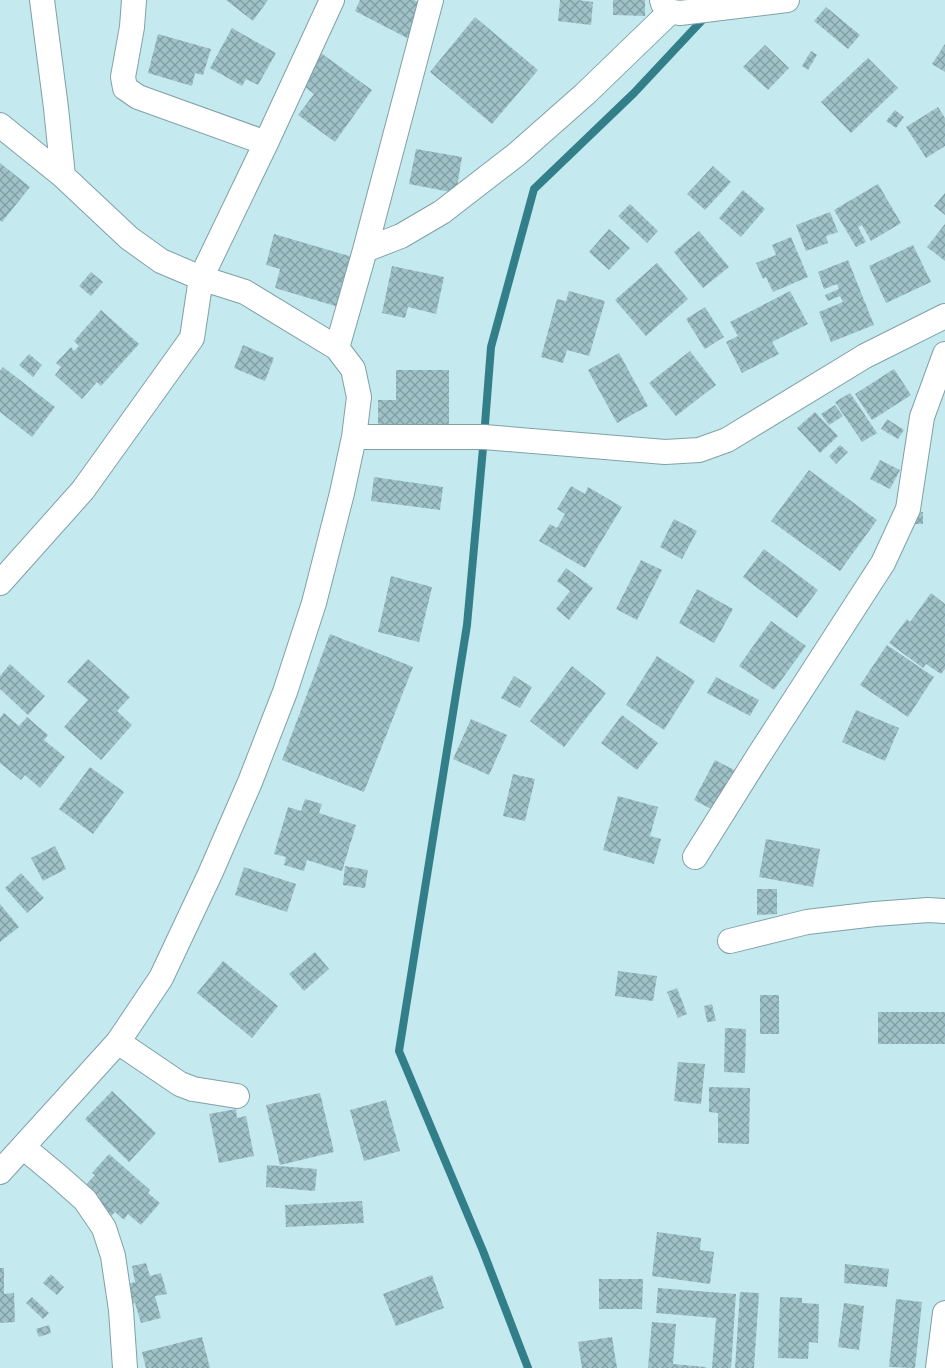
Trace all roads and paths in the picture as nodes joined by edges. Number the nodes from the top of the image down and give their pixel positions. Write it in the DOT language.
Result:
graph roads {
  1 [pos="42,0"];
  2 [pos="134,0"];
  3 [pos="332,0"];
  4 [pos="431,0"];
  5 [pos="787,0"];
  6 [pos="666,6"];
  7 [pos="0,125"];
  8 [pos="266,143"];
  9 [pos="63,176"];
  10 [pos="365,250"];
  11 [pos="200,278"];
  12 [pos="945,316"];
  13 [pos="337,348"];
  14 [pos="945,354"];
  15 [pos="354,437"];
  16 [pos="0,583"];
  17 [pos="695,857"];
  18 [pos="945,910"];
  19 [pos="730,941"];
  20 [pos="118,1042"];
  21 [pos="237,1096"];
  22 [pos="23,1147"];
  23 [pos="0,1172"];
  24 [pos="945,1313"];
  25 [pos="125,1368"];
  26 [pos="938,1368"];
  1 -- 9 [label="street"];
  2 -- 8 [label="street"];
  3 -- 8 [label="street"];
  4 -- 10 [label="street"];
  5 -- 6 [label="street"];
  6 -- 10 [label="street"];
  7 -- 9 [label="street"];
  8 -- 11 [label="street"];
  9 -- 11 [label="street"];
  10 -- 13 [label="street"];
  11 -- 13 [label="street"];
  11 -- 16 [label="street"];
  12 -- 15 [label="street"];
  13 -- 15 [label="street"];
  14 -- 17 [label="street"];
  15 -- 20 [label="street"];
  18 -- 19 [label="street"];
  20 -- 21 [label="street"];
  20 -- 22 [label="street"];
  22 -- 23 [label="street"];
  22 -- 25 [label="street"];
  24 -- 26 [label="street"];
}
